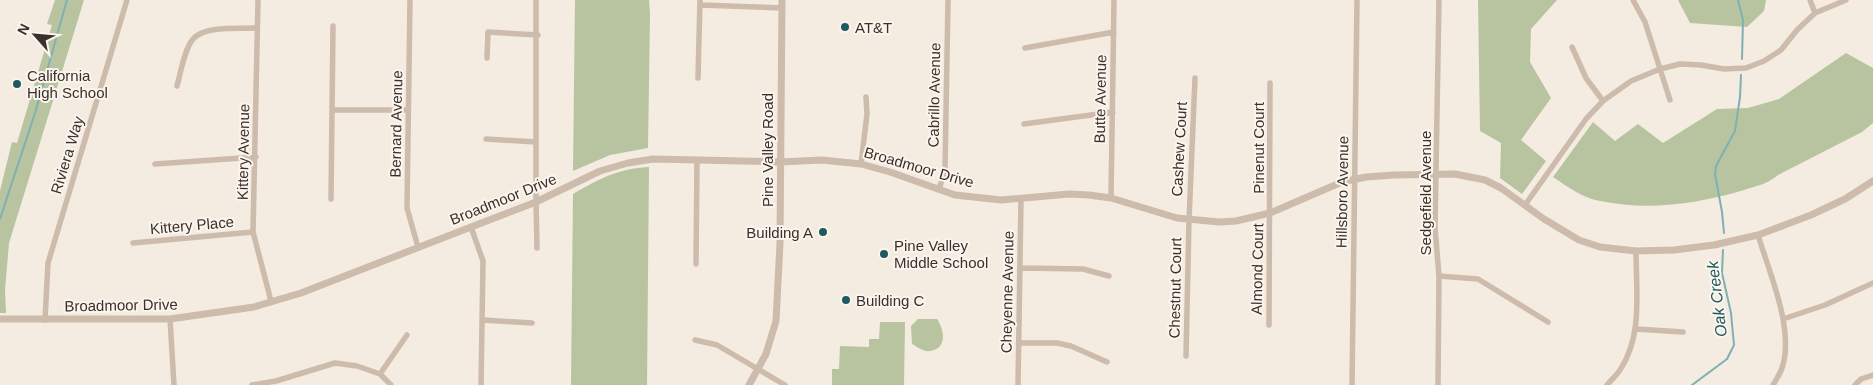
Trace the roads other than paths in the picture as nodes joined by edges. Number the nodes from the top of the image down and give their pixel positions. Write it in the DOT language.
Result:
graph roads {
  1 [pos="126,0"];
  2 [pos="258,0"];
  3 [pos="410,0"];
  4 [pos="536,0"];
  5 [pos="948,0"];
  6 [pos="1114,0"];
  7 [pos="1357,0"];
  8 [pos="1439,0"];
  9 [pos="1633,0"];
  10 [pos="1810,0"];
  11 [pos="1846,0"];
  12 [pos="700,3"];
  13 [pos="782,4"];
  14 [pos="1815,13"];
  15 [pos="333,26"];
  16 [pos="257,28"];
  17 [pos="1114,32"];
  18 [pos="538,35"];
  19 [pos="1572,47"];
  20 [pos="1025,48"];
  21 [pos="487,58"];
  22 [pos="1660,69"];
  23 [pos="698,78"];
  24 [pos="1195,78"];
  25 [pos="1270,83"];
  26 [pos="177,86"];
  27 [pos="866,98"];
  28 [pos="1670,100"];
  29 [pos="1603,101"];
  30 [pos="332,110"];
  31 [pos="408,110"];
  32 [pos="1113,112"];
  33 [pos="1024,124"];
  34 [pos="486,139"];
  35 [pos="536,142"];
  36 [pos="256,157"];
  37 [pos="697,160"];
  38 [pos="780,162"];
  39 [pos="155,164"];
  40 [pos="861,164"];
  41 [pos="1436,174"];
  42 [pos="1354,180"];
  43 [pos="1873,181"];
  44 [pos="938,190"];
  45 [pos="1111,198"];
  46 [pos="331,199"];
  47 [pos="1021,199"];
  48 [pos="536,202"];
  49 [pos="1525,205"];
  50 [pos="1270,213"];
  51 [pos="1188,220"];
  52 [pos="471,228"];
  53 [pos="253,232"];
  54 [pos="1758,235"];
  55 [pos="133,243"];
  56 [pos="418,247"];
  57 [pos="537,248"];
  58 [pos="1636,251"];
  59 [pos="696,264"];
  60 [pos="1020,268"];
  61 [pos="1109,276"];
  62 [pos="1439,276"];
  63 [pos="1873,283"];
  64 [pos="272,301"];
  65 [pos="0,319"];
  66 [pos="170,319"];
  67 [pos="1783,319"];
  68 [pos="45,320"];
  69 [pos="483,320"];
  70 [pos="1548,322"];
  71 [pos="532,323"];
  72 [pos="1269,325"];
  73 [pos="1636,329"];
  74 [pos="1683,332"];
  75 [pos="407,335"];
  76 [pos="695,340"];
  77 [pos="1019,343"];
  78 [pos="1186,356"];
  79 [pos="1107,362"];
  80 [pos="759,368"];
  81 [pos="380,374"];
  82 [pos="1873,375"];
  83 [pos="174,385"];
  84 [pos="252,385"];
  85 [pos="391,385"];
  86 [pos="481,385"];
  87 [pos="749,385"];
  88 [pos="785,385"];
  89 [pos="1018,385"];
  90 [pos="1352,385"];
  91 [pos="1438,385"];
  92 [pos="1607,385"];
  93 [pos="1773,385"];
  94 [pos="1854,385"];
  1 -- 68 [label="street, Riviera Way"];
  2 -- 16 [label="street, Kittery Avenue"];
  3 -- 31 [label="street, Bernard Avenue"];
  4 -- 18 [label="street"];
  5 -- 44 [label="street, Cabrillo Avenue"];
  6 -- 17 [label="street, Butte Avenue"];
  7 -- 42 [label="street, Hillsboro Avenue"];
  8 -- 41 [label="street, Sedgefield Avenue"];
  9 -- 22 [label="street"];
  10 -- 14 [label="street"];
  11 -- 14 [label="street"];
  12 -- 13 [label="street"];
  12 -- 23 [label="street"];
  13 -- 38 [label="street, Pine Valley Road"];
  14 -- 22 [label="street"];
  15 -- 30 [label="street"];
  16 -- 26 [label="street"];
  16 -- 36 [label="street, Kittery Avenue"];
  17 -- 20 [label="street"];
  17 -- 32 [label="street, Butte Avenue"];
  18 -- 21 [label="street"];
  18 -- 35 [label="street"];
  19 -- 29 [label="street"];
  22 -- 28 [label="street"];
  22 -- 29 [label="street"];
  24 -- 51 [label="street, Cashew Court"];
  25 -- 50 [label="street, Pinenut Court"];
  27 -- 40 [label="street"];
  29 -- 49 [label="street"];
  30 -- 31 [label="street"];
  30 -- 46 [label="street"];
  31 -- 56 [label="street, Bernard Avenue"];
  32 -- 33 [label="street"];
  32 -- 45 [label="street, Butte Avenue"];
  34 -- 35 [label="street"];
  35 -- 48 [label="street"];
  36 -- 39 [label="street"];
  36 -- 53 [label="street, Kittery Avenue"];
  37 -- 38 [label="street, Broadmoor Drive"];
  37 -- 48 [label="street, Broadmoor Drive"];
  37 -- 59 [label="street"];
  38 -- 40 [label="street, Broadmoor Drive"];
  38 -- 80 [label="street, Pine Valley Road"];
  40 -- 44 [label="street, Broadmoor Drive"];
  41 -- 42 [label="street, Broadmoor Drive"];
  41 -- 49 [label="street, Broadmoor Drive"];
  41 -- 62 [label="street, Sedgefield Avenue"];
  42 -- 50 [label="street, Broadmoor Drive"];
  42 -- 90 [label="street, Hillsboro Avenue"];
  43 -- 54 [label="street, Broadmoor Drive"];
  44 -- 47 [label="street, Broadmoor Drive"];
  45 -- 47 [label="street, Broadmoor Drive"];
  45 -- 51 [label="street, Broadmoor Drive"];
  47 -- 60 [label="street, Cheyenne Avenue"];
  48 -- 52 [label="street, Broadmoor Drive"];
  48 -- 57 [label="street"];
  49 -- 58 [label="street, Broadmoor Drive"];
  50 -- 51 [label="street, Broadmoor Drive"];
  50 -- 72 [label="street, Almond Court"];
  51 -- 78 [label="street, Chestnut Court"];
  52 -- 56 [label="street, Broadmoor Drive"];
  52 -- 69 [label="street"];
  53 -- 55 [label="street, Kittery Place"];
  53 -- 64 [label="street, Kittery Avenue"];
  54 -- 58 [label="street, Broadmoor Drive"];
  54 -- 67 [label="street"];
  56 -- 64 [label="street, Broadmoor Drive"];
  58 -- 73 [label="street"];
  60 -- 61 [label="street"];
  60 -- 77 [label="street, Cheyenne Avenue"];
  62 -- 70 [label="street"];
  62 -- 91 [label="street, Sedgefield Avenue"];
  63 -- 67 [label="street"];
  64 -- 66 [label="street, Broadmoor Drive"];
  65 -- 68 [label="street, Broadmoor Drive"];
  66 -- 68 [label="street, Broadmoor Drive"];
  66 -- 83 [label="street"];
  67 -- 93 [label="street"];
  69 -- 71 [label="street"];
  69 -- 86 [label="street"];
  73 -- 74 [label="street"];
  73 -- 92 [label="street"];
  75 -- 81 [label="street"];
  76 -- 80 [label="street"];
  77 -- 79 [label="street"];
  77 -- 89 [label="street, Cheyenne Avenue"];
  80 -- 87 [label="street, Pine Valley Road"];
  80 -- 88 [label="street"];
  81 -- 84 [label="street"];
  81 -- 85 [label="street"];
  82 -- 94 [label="street"];
}
